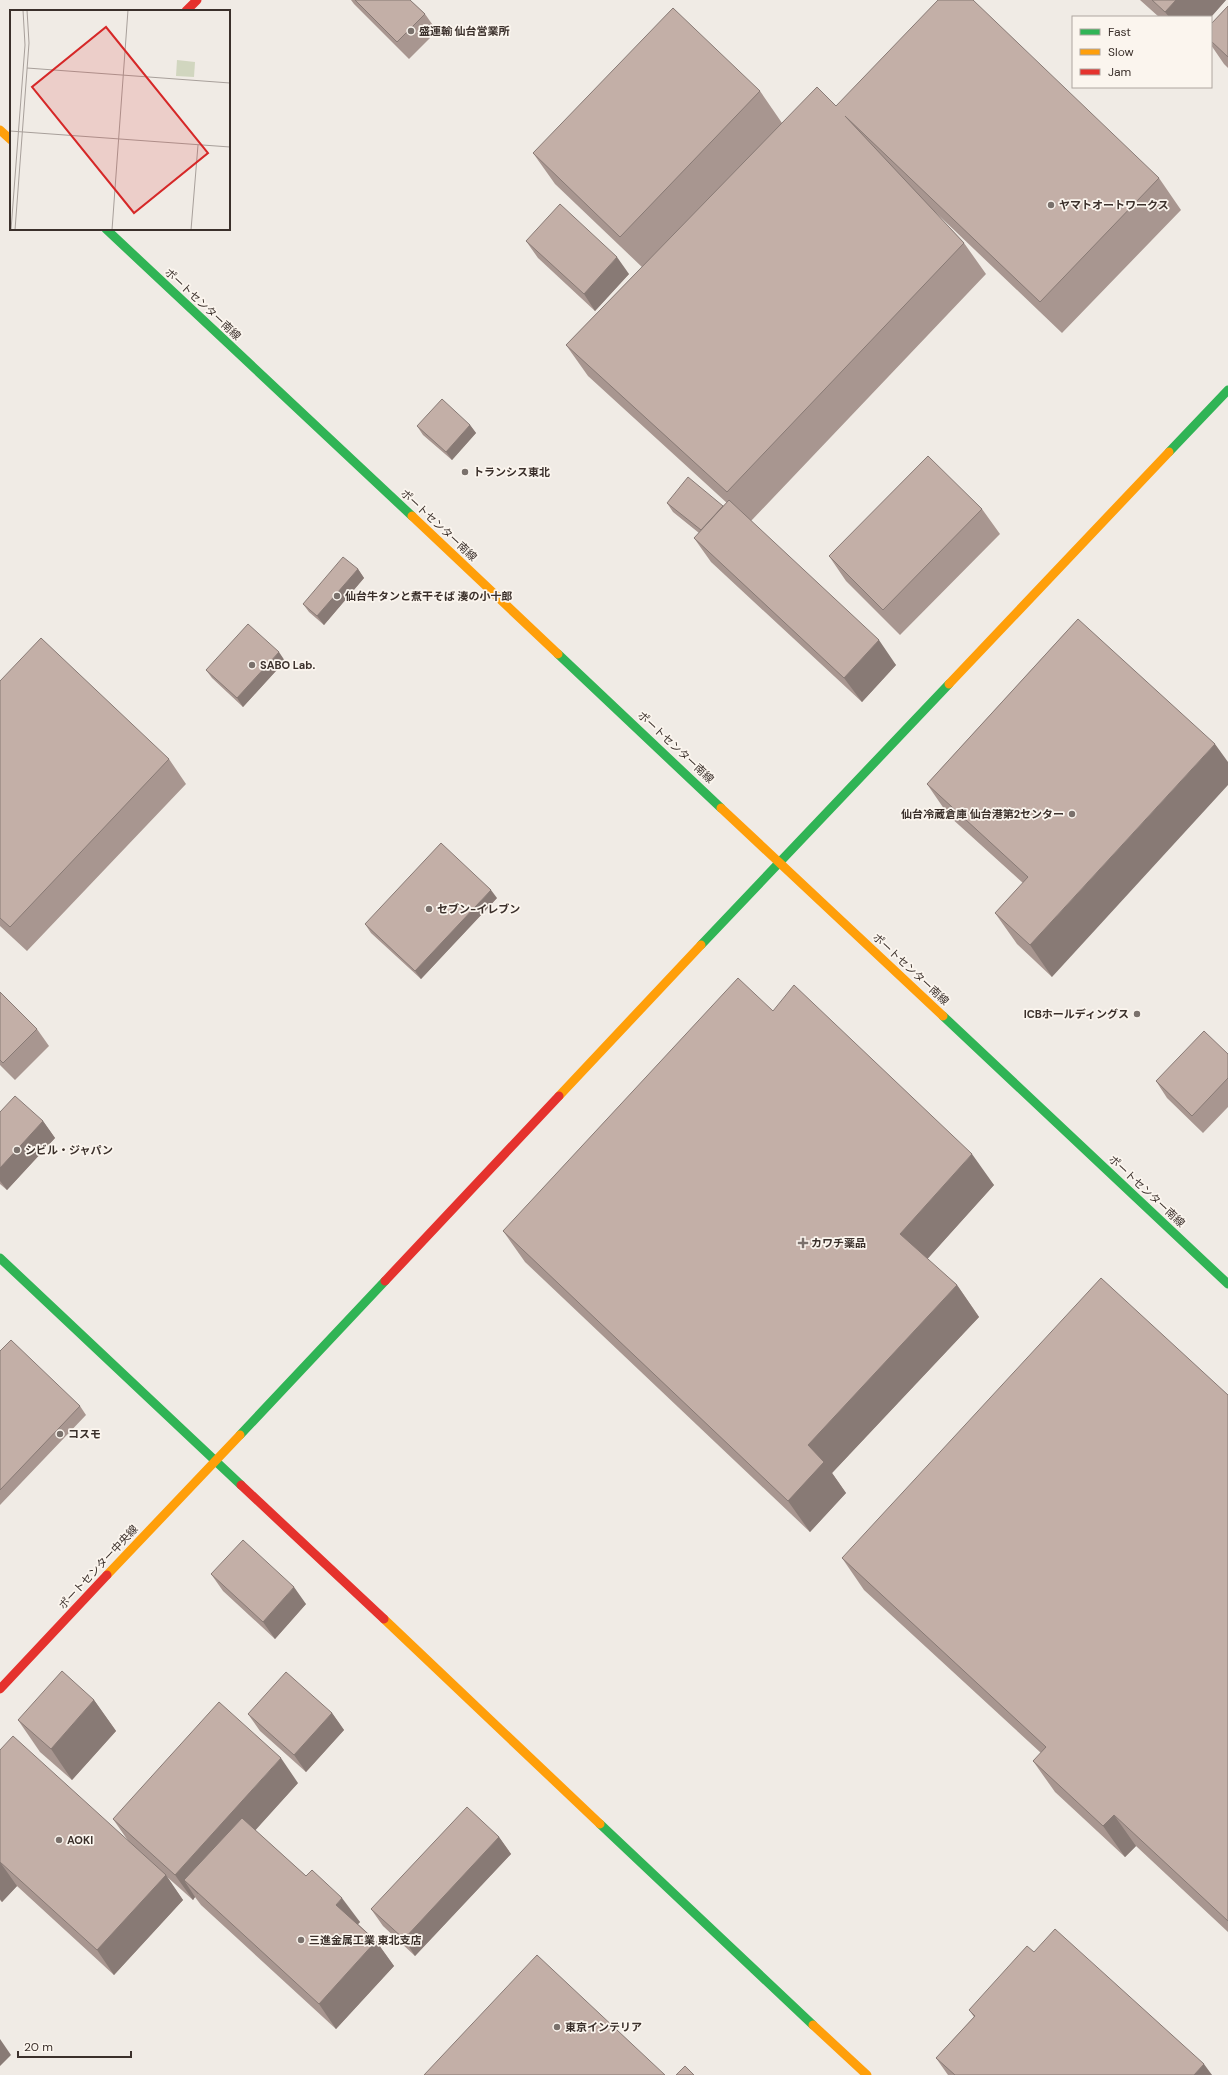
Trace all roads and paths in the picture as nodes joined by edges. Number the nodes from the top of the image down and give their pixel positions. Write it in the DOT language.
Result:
graph roads {
  1 [pos="197,0"];
  2 [pos="187,10"];
  3 [pos="0,130"];
  4 [pos="10,139"];
  5 [pos="107,230"];
  6 [pos="1228,390"];
  7 [pos="780,862"];
  8 [pos="0,1258"];
  9 [pos="1228,1284"];
  10 [pos="214,1462"];
  11 [pos="0,1689"];
  12 [pos="867,2075"];
  1 -- 2 [label="street"];
  3 -- 4 [label="street"];
  5 -- 7 [label="street, ポートセンター南線"];
  6 -- 7 [label="street, ポートセンター中央線"];
  7 -- 9 [label="street, ポートセンター南線"];
  7 -- 10 [label="street, ポートセンター中央線"];
  8 -- 10 [label="street"];
  10 -- 11 [label="street, ポートセンター中央線"];
  10 -- 12 [label="street"];
}
